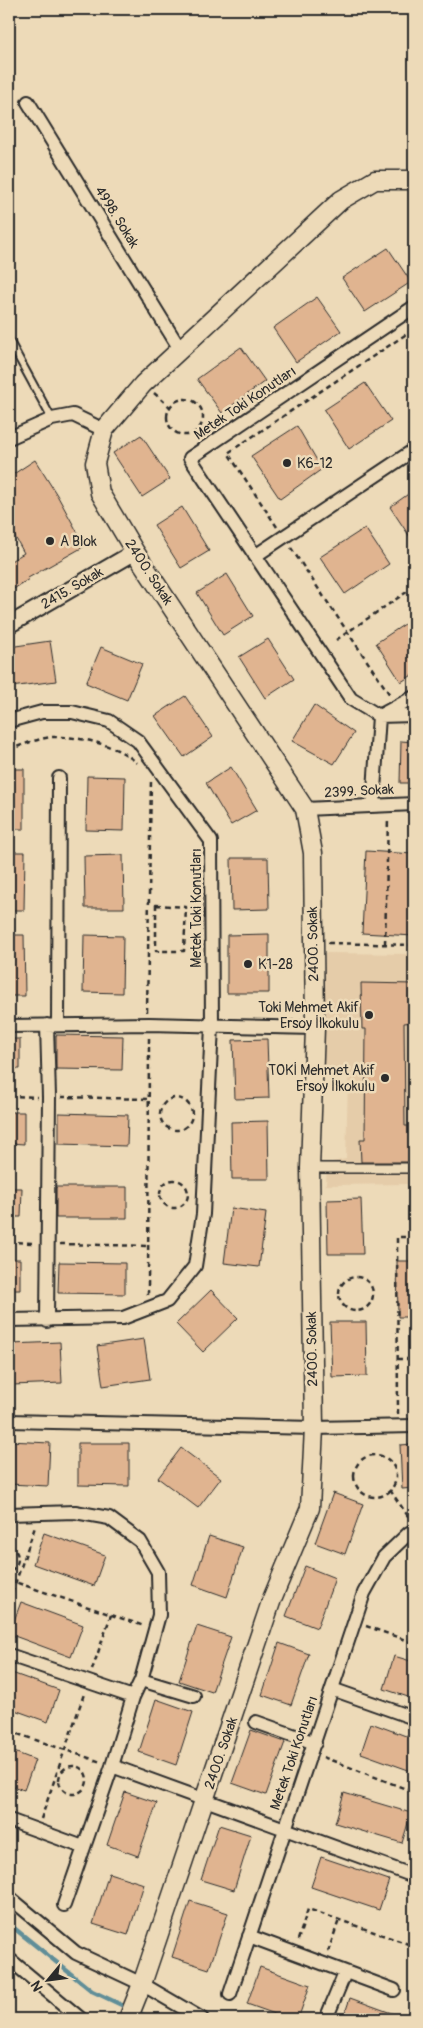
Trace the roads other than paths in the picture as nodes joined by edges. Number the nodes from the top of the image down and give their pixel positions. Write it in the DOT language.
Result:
graph roads {
  1 [pos="28,102"];
  2 [pos="414,180"];
  3 [pos="414,307"];
  4 [pos="9,340"];
  5 [pos="180,349"];
  6 [pos="52,419"];
  7 [pos="104,430"];
  8 [pos="9,438"];
  9 [pos="414,450"];
  10 [pos="135,552"];
  11 [pos="255,556"];
  12 [pos="9,625"];
  13 [pos="414,697"];
  14 [pos="414,715"];
  15 [pos="379,716"];
  16 [pos="9,721"];
  17 [pos="59,778"];
  18 [pos="414,804"];
  19 [pos="373,805"];
  20 [pos="304,809"];
  21 [pos="52,1024"];
  22 [pos="9,1026"];
  23 [pos="212,1026"];
  24 [pos="315,1028"];
  25 [pos="310,1168"];
  26 [pos="414,1168"];
  27 [pos="9,1320"];
  28 [pos="47,1321"];
  29 [pos="9,1421"];
  30 [pos="414,1426"];
  31 [pos="314,1428"];
  32 [pos="9,1514"];
  33 [pos="414,1530"];
  34 [pos="9,1655"];
  35 [pos="141,1680"];
  36 [pos="332,1689"];
  37 [pos="133,1696"];
  38 [pos="194,1696"];
  39 [pos="414,1718"];
  40 [pos="256,1722"];
  41 [pos="313,1748"];
  42 [pos="112,1766"];
  43 [pos="205,1800"];
  44 [pos="9,1820"];
  45 [pos="284,1827"];
  46 [pos="84,1847"];
  47 [pos="414,1876"];
  48 [pos="9,1897"];
  49 [pos="64,1905"];
  50 [pos="249,1936"];
  51 [pos="9,1959"];
  52 [pos="345,1973"];
  53 [pos="139,1989"];
  54 [pos="394,1990"];
  55 [pos="230,1994"];
  56 [pos="81,2019"];
  57 [pos="128,2019"];
  58 [pos="202,2019"];
  59 [pos="326,2019"];
  1 -- 5 [label="street, 4998. Sokak"];
  2 -- 5 [label="main road, 2400. Sokak"];
  3 -- 11 [label="street, Metek Toki Konutları"];
  4 -- 6 [label="lane"];
  5 -- 7 [label="main road, 2400. Sokak"];
  6 -- 7 [label="street"];
  6 -- 8 [label="street"];
  7 -- 10 [label="main road, 2400. Sokak"];
  9 -- 11 [label="street"];
  10 -- 12 [label="street, 2415. Sokak"];
  10 -- 20 [label="main road, 2400. Sokak"];
  11 -- 15 [label="street, Metek Toki Konutları"];
  13 -- 15 [label="street"];
  14 -- 15 [label="street"];
  15 -- 19 [label="street"];
  16 -- 23 [label="street, Metek Toki Konutları"];
  17 -- 21 [label="street"];
  18 -- 19 [label="street, 2399. Sokak"];
  19 -- 20 [label="street, 2399. Sokak"];
  20 -- 24 [label="main road, 2400. Sokak"];
  21 -- 22 [label="street"];
  21 -- 23 [label="street"];
  21 -- 28 [label="street"];
  23 -- 24 [label="street"];
  23 -- 28 [label="street, Metek Toki Konutları"];
  24 -- 25 [label="main road, 2400. Sokak"];
  25 -- 26 [label="street"];
  25 -- 31 [label="main road, 2400. Sokak"];
  27 -- 28 [label="street, Metek Toki Konutları"];
  29 -- 31 [label="street"];
  30 -- 31 [label="street"];
  31 -- 43 [label="main road, 2400. Sokak"];
  32 -- 35 [label="street"];
  33 -- 36 [label="street, Metek Toki Konutları"];
  34 -- 37 [label="street"];
  35 -- 37 [label="street"];
  35 -- 38 [label="street"];
  36 -- 39 [label="street, Metek Toki Konutları"];
  36 -- 41 [label="street, Metek Toki Konutları"];
  37 -- 42 [label="street"];
  40 -- 41 [label="street"];
  41 -- 45 [label="street, Metek Toki Konutları"];
  42 -- 43 [label="street, Metek Toki Konutları"];
  42 -- 46 [label="street"];
  43 -- 45 [label="street, Metek Toki Konutları"];
  43 -- 53 [label="main road, 2400. Sokak"];
  44 -- 46 [label="street"];
  45 -- 47 [label="street, Metek Toki Konutları"];
  45 -- 50 [label="street, Metek Toki Konutları"];
  46 -- 49 [label="street"];
  48 -- 53 [label="street"];
  50 -- 52 [label="street"];
  50 -- 55 [label="street, Metek Toki Konutları"];
  51 -- 56 [label="street"];
  52 -- 54 [label="street"];
  52 -- 59 [label="street"];
  53 -- 57 [label="main road, 2400. Sokak"];
  53 -- 58 [label="street"];
}
